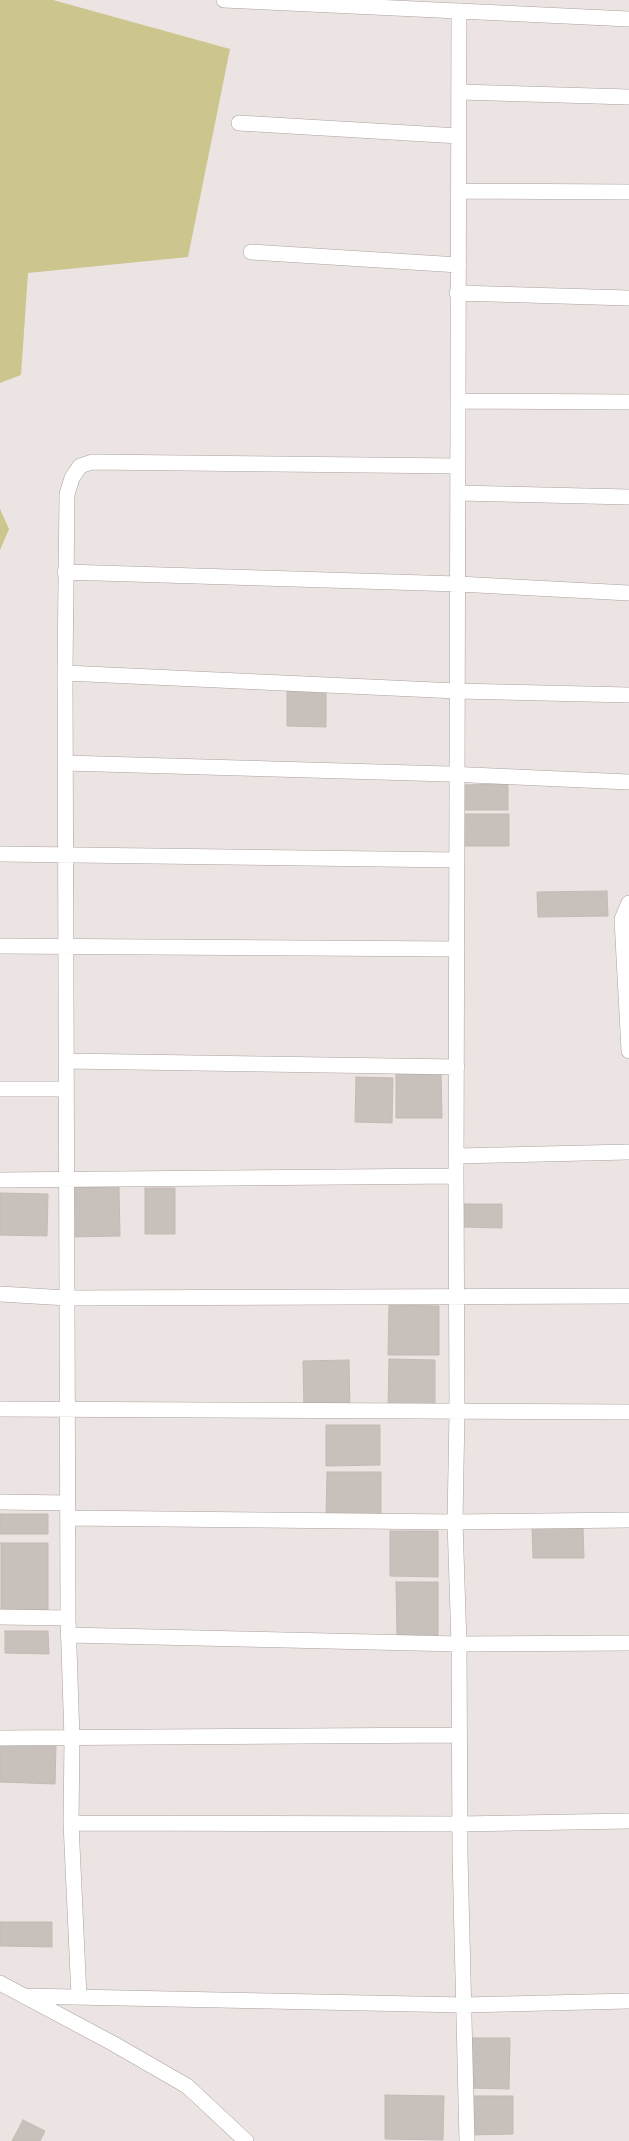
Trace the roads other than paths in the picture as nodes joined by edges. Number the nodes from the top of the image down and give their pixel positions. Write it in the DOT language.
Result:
graph roads {
  1 [pos="224,0"];
  2 [pos="459,11"];
  3 [pos="629,19"];
  4 [pos="459,92"];
  5 [pos="629,97"];
  6 [pos="239,123"];
  7 [pos="459,136"];
  8 [pos="459,191"];
  9 [pos="629,192"];
  10 [pos="250,252"];
  11 [pos="459,265"];
  12 [pos="457,293"];
  13 [pos="629,298"];
  14 [pos="458,401"];
  15 [pos="629,402"];
  16 [pos="458,466"];
  17 [pos="458,493"];
  18 [pos="629,497"];
  19 [pos="65,572"];
  20 [pos="458,584"];
  21 [pos="629,593"];
  22 [pos="65,673"];
  23 [pos="458,691"];
  24 [pos="629,695"];
  25 [pos="65,762"];
  26 [pos="457,774"];
  27 [pos="629,782"];
  28 [pos="0,854"];
  29 [pos="66,856"];
  30 [pos="457,860"];
  31 [pos="629,903"];
  32 [pos="0,946"];
  33 [pos="66,946"];
  34 [pos="457,949"];
  35 [pos="629,1051"];
  36 [pos="66,1061"];
  37 [pos="457,1067"];
  38 [pos="0,1089"];
  39 [pos="66,1089"];
  40 [pos="629,1152"];
  41 [pos="457,1156"];
  42 [pos="456,1176"];
  43 [pos="67,1179"];
  44 [pos="0,1180"];
  45 [pos="0,1294"];
  46 [pos="457,1296"];
  47 [pos="629,1296"];
  48 [pos="67,1298"];
  49 [pos="0,1409"];
  50 [pos="67,1410"];
  51 [pos="458,1412"];
  52 [pos="629,1412"];
  53 [pos="0,1502"];
  54 [pos="68,1511"];
  55 [pos="629,1520"];
  56 [pos="455,1522"];
  57 [pos="0,1617"];
  58 [pos="68,1618"];
  59 [pos="68,1634"];
  60 [pos="459,1644"];
  61 [pos="629,1644"];
  62 [pos="459,1735"];
  63 [pos="0,1738"];
  64 [pos="72,1739"];
  65 [pos="629,1821"];
  66 [pos="71,1823"];
  67 [pos="460,1824"];
  68 [pos="0,1983"];
  69 [pos="24,1996"];
  70 [pos="79,1997"];
  71 [pos="629,2001"];
  72 [pos="464,2005"];
  73 [pos="246,2141"];
  74 [pos="467,2141"];
  1 -- 2 [label="street"];
  2 -- 3 [label="street"];
  2 -- 4 [label="street"];
  4 -- 5 [label="street"];
  4 -- 7 [label="street"];
  6 -- 7 [label="street"];
  7 -- 8 [label="street"];
  8 -- 9 [label="street"];
  8 -- 11 [label="street"];
  10 -- 11 [label="street"];
  11 -- 12 [label="street"];
  12 -- 13 [label="street"];
  12 -- 14 [label="street"];
  14 -- 15 [label="street"];
  14 -- 16 [label="street"];
  16 -- 17 [label="street"];
  16 -- 19 [label="street"];
  17 -- 18 [label="street"];
  17 -- 20 [label="street"];
  19 -- 20 [label="street"];
  19 -- 22 [label="street"];
  20 -- 21 [label="street"];
  20 -- 23 [label="street"];
  22 -- 23 [label="street"];
  22 -- 25 [label="street"];
  23 -- 24 [label="street"];
  23 -- 26 [label="street"];
  25 -- 26 [label="street"];
  25 -- 29 [label="street"];
  26 -- 27 [label="street"];
  26 -- 30 [label="street"];
  28 -- 29 [label="street"];
  29 -- 30 [label="street"];
  29 -- 33 [label="street"];
  30 -- 34 [label="street"];
  31 -- 35 [label="street"];
  32 -- 33 [label="street"];
  33 -- 34 [label="street"];
  33 -- 36 [label="street"];
  34 -- 37 [label="street"];
  36 -- 37 [label="street"];
  36 -- 39 [label="street"];
  37 -- 41 [label="street"];
  38 -- 39 [label="street"];
  39 -- 43 [label="street"];
  40 -- 41 [label="street"];
  41 -- 42 [label="street"];
  42 -- 43 [label="street"];
  42 -- 46 [label="street"];
  43 -- 44 [label="street"];
  43 -- 48 [label="street"];
  45 -- 48 [label="street"];
  46 -- 47 [label="street"];
  46 -- 48 [label="street"];
  46 -- 51 [label="street"];
  48 -- 50 [label="street"];
  49 -- 50 [label="street"];
  50 -- 51 [label="street"];
  50 -- 54 [label="street"];
  51 -- 52 [label="street"];
  51 -- 56 [label="street"];
  53 -- 54 [label="street"];
  54 -- 56 [label="street"];
  54 -- 58 [label="street"];
  55 -- 56 [label="street"];
  56 -- 60 [label="street"];
  57 -- 58 [label="street"];
  58 -- 59 [label="street"];
  59 -- 60 [label="street"];
  59 -- 64 [label="street"];
  60 -- 61 [label="street"];
  60 -- 62 [label="street"];
  62 -- 64 [label="street"];
  62 -- 67 [label="street"];
  63 -- 64 [label="street"];
  64 -- 66 [label="street"];
  65 -- 67 [label="street"];
  66 -- 67 [label="street"];
  66 -- 70 [label="street"];
  67 -- 72 [label="street"];
  68 -- 69 [label="street"];
  69 -- 70 [label="street"];
  69 -- 73 [label="street"];
  70 -- 72 [label="street"];
  71 -- 72 [label="street"];
  72 -- 74 [label="street"];
}
